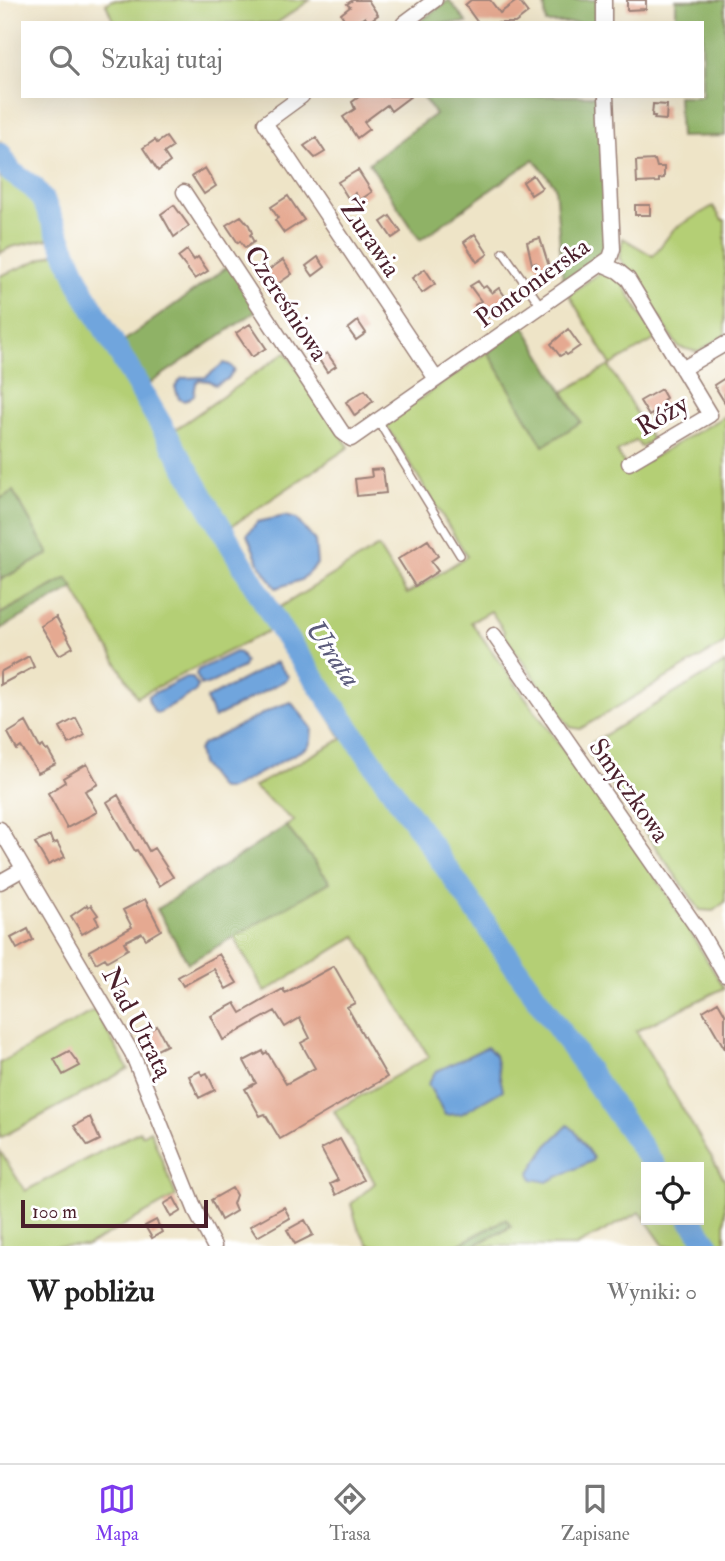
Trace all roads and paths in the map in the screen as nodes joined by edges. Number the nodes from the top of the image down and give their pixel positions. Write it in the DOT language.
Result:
graph roads {
  1 [pos="435,0"];
  2 [pos="604,0"];
  3 [pos="407,21"];
  4 [pos="604,21"];
  5 [pos="299,98"];
  6 [pos="606,98"];
  7 [pos="184,192"];
  8 [pos="503,252"];
  9 [pos="602,264"];
  10 [pos="541,307"];
  11 [pos="725,344"];
  12 [pos="682,369"];
  13 [pos="436,379"];
  14 [pos="377,420"];
  15 [pos="351,439"];
  16 [pos="629,463"];
  17 [pos="460,555"];
  18 [pos="494,635"];
  19 [pos="0,829"];
  20 [pos="23,869"];
  21 [pos="0,882"];
  22 [pos="725,975"];
  23 [pos="214,1246"];
  1 -- 3 [label="street"];
  2 -- 4 [label="street"];
  5 -- 13 [label="street, Żurawia"];
  6 -- 9 [label="street, Pontonierska"];
  7 -- 15 [label="street, Czereśniowa"];
  8 -- 10 [label="lane"];
  9 -- 10 [label="street, Pontonierska"];
  9 -- 12 [label="street, Róży"];
  10 -- 13 [label="street, Pontonierska"];
  11 -- 12 [label="street, Róży"];
  12 -- 16 [label="street, Róży"];
  13 -- 14 [label="street, Pontonierska"];
  14 -- 15 [label="street, Pontonierska"];
  14 -- 17 [label="lane"];
  18 -- 22 [label="street, Smyczkowa"];
  19 -- 20 [label="street, Nad Utratą"];
  20 -- 21 [label="street"];
  20 -- 23 [label="street, Nad Utratą"];
}
